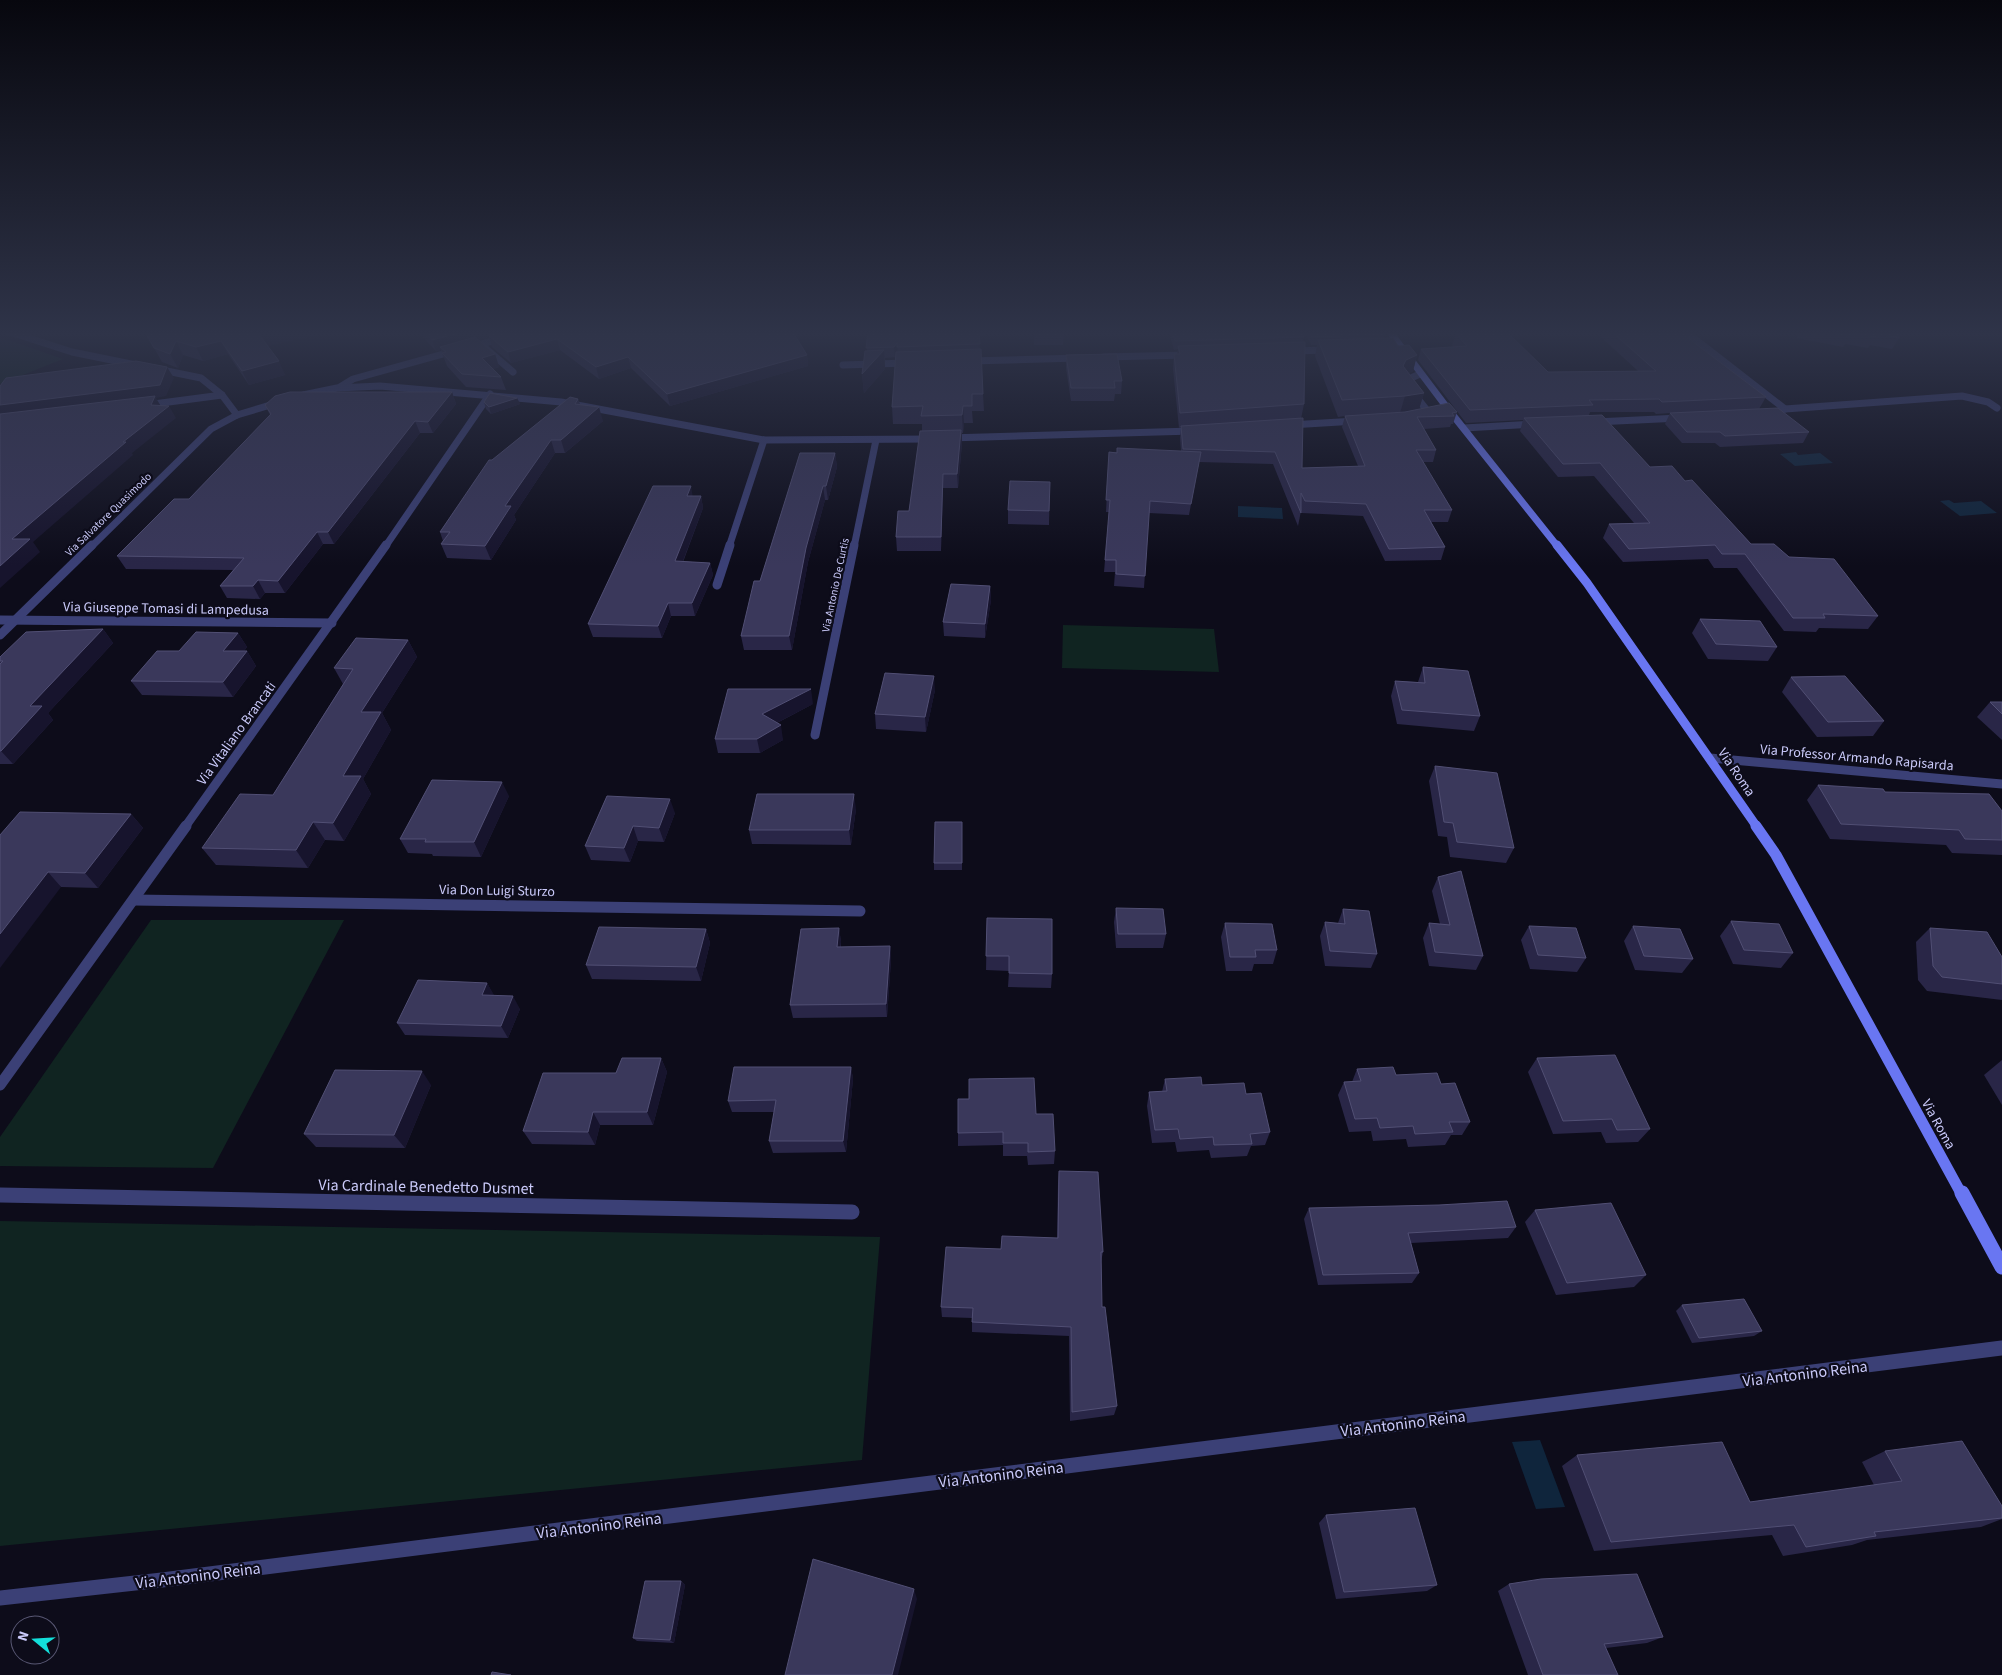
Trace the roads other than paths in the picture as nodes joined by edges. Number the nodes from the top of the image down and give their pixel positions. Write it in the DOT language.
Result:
graph roads {
  1 [pos="233,410"];
  2 [pos="253,410"];
  3 [pos="479,410"];
  4 [pos="605,410"];
  5 [pos="1782,410"];
  6 [pos="1438,411"];
  7 [pos="1763,414"];
  8 [pos="237,415"];
  9 [pos="1419,415"];
  10 [pos="1683,418"];
  11 [pos="1362,420"];
  12 [pos="1584,422"];
  13 [pos="1544,424"];
  14 [pos="1284,426"];
  15 [pos="1464,428"];
  16 [pos="1206,431"];
  17 [pos="764,440"];
  18 [pos="876,440"];
  19 [pos="717,585"];
  20 [pos="0,620"];
  21 [pos="15,620"];
  22 [pos="332,623"];
  23 [pos="0,635"];
  24 [pos="815,734"];
  25 [pos="1710,758"];
  26 [pos="2002,784"];
  27 [pos="134,900"];
  28 [pos="860,911"];
  29 [pos="0,1085"];
  30 [pos="0,1196"];
  31 [pos="852,1212"];
  32 [pos="2002,1267"];
  33 [pos="2002,1348"];
  34 [pos="0,1598"];
  1 -- 8 [label="street"];
  2 -- 8 [label="street, Via Salvatore Quasimodo"];
  3 -- 22 [label="street, Via Vitaliano Brancati"];
  4 -- 17 [label="street"];
  5 -- 7 [label="street"];
  6 -- 9 [label="street"];
  6 -- 15 [label="main road, Via Roma"];
  8 -- 21 [label="street, Via Salvatore Quasimodo"];
  10 -- 12 [label="street"];
  11 -- 14 [label="street"];
  13 -- 15 [label="street"];
  15 -- 25 [label="main road, Via Roma"];
  16 -- 18 [label="street"];
  17 -- 18 [label="street"];
  17 -- 19 [label="street"];
  18 -- 24 [label="street, Via Antonio De Curtis"];
  20 -- 21 [label="street, Via Giuseppe Tomasi di Lampedusa"];
  21 -- 22 [label="street, Via Giuseppe Tomasi di Lampedusa"];
  21 -- 23 [label="street, Via Salvatore Quasimodo"];
  22 -- 27 [label="street, Via Vitaliano Brancati"];
  25 -- 26 [label="street, Via Professor Armando Rapisarda"];
  25 -- 32 [label="main road, Via Roma"];
  27 -- 28 [label="street, Via Don Luigi Sturzo"];
  27 -- 29 [label="street, Via Vitaliano Brancati"];
  30 -- 31 [label="street, Via Cardinale Benedetto Dusmet"];
  33 -- 34 [label="street, Via Antonino Reina"];
}
